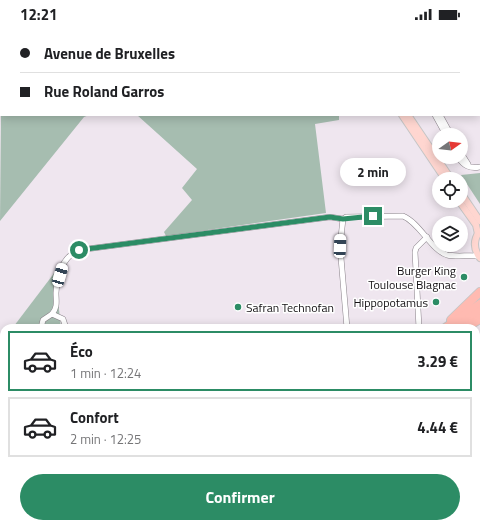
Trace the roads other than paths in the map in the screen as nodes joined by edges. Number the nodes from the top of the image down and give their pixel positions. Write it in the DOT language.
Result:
graph roads {
  1 [pos="403,116"];
  2 [pos="409,116"];
  3 [pos="436,116"];
  4 [pos="441,116"];
  5 [pos="442,128"];
  6 [pos="447,128"];
  7 [pos="465,164"];
  8 [pos="467,164"];
  9 [pos="480,166"];
  10 [pos="439,172"];
  11 [pos="446,172"];
  12 [pos="468,203"];
  13 [pos="464,208"];
  14 [pos="343,219"];
  15 [pos="480,221"];
  16 [pos="479,233"];
  17 [pos="427,237"];
  18 [pos="475,246"];
  19 [pos="465,255"];
  20 [pos="479,257"];
  21 [pos="480,292"];
  22 [pos="57,303"];
  23 [pos="480,304"];
  24 [pos="480,311"];
  25 [pos="52,314"];
  26 [pos="61,317"];
  27 [pos="42,324"];
  28 [pos="66,324"];
  29 [pos="347,324"];
  30 [pos="419,324"];
  31 [pos="450,324"];
  32 [pos="454,324"];
  33 [pos="456,324"];
  1 -- 10 [label="main road"];
  2 -- 11 [label="main road"];
  3 -- 5 [label="street"];
  4 -- 6 [label="street"];
  7 -- 9 [label="street"];
  8 -- 9 [label="street"];
  12 -- 15 [label="main road"];
  13 -- 16 [label="main road"];
  14 -- 17 [label="street"];
  14 -- 22 [label="street"];
  14 -- 29 [label="street"];
  16 -- 18 [label="main road"];
  17 -- 19 [label="street"];
  17 -- 30 [label="street"];
  18 -- 19 [label="street"];
  18 -- 20 [label="main road"];
  19 -- 20 [label="street"];
  21 -- 31 [label="highway"];
  22 -- 25 [label="street"];
  22 -- 26 [label="street"];
  23 -- 32 [label="highway"];
  24 -- 33 [label="highway"];
  25 -- 26 [label="street"];
  25 -- 27 [label="street"];
  26 -- 28 [label="street"];
}
